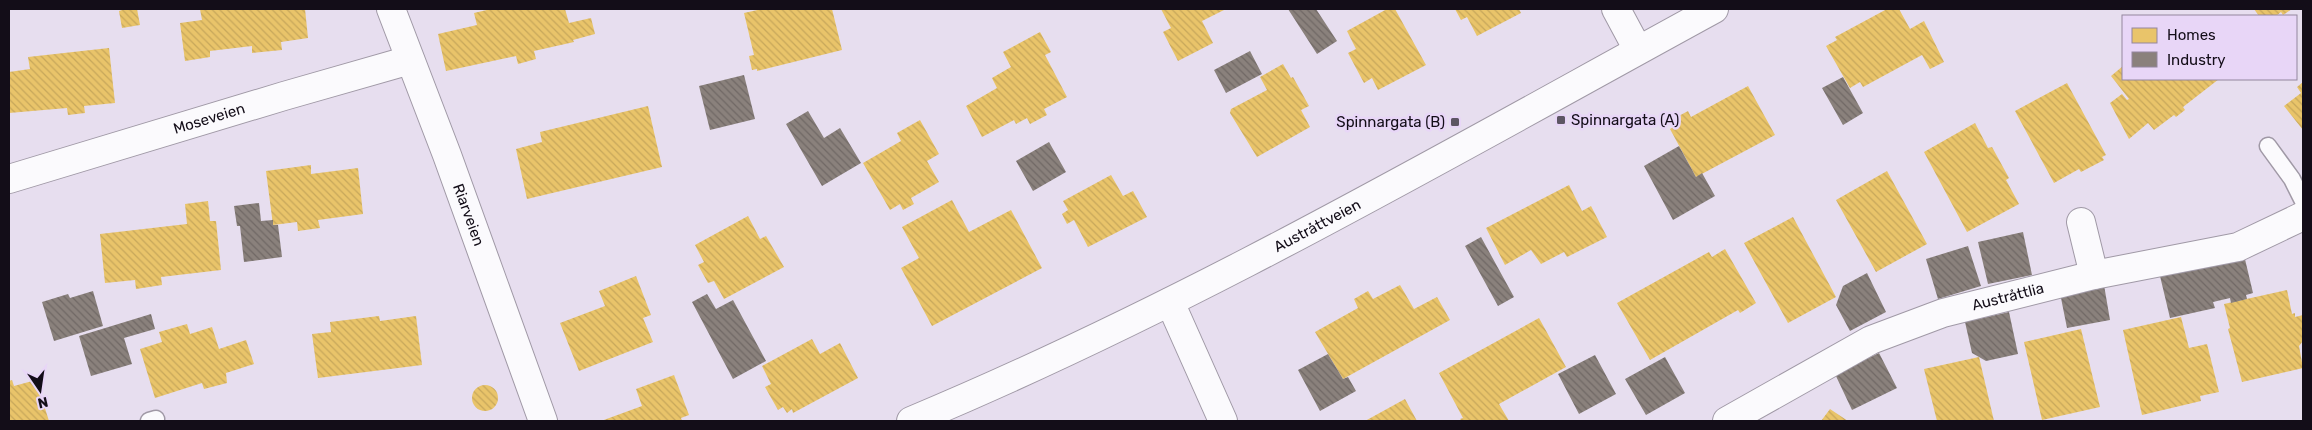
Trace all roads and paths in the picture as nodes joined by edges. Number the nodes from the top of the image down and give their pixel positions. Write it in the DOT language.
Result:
graph roads {
  1 [pos="391,9"];
  2 [pos="1616,9"];
  3 [pos="1714,9"];
  4 [pos="1638,50"];
  5 [pos="410,60"];
  6 [pos="2268,146"];
  7 [pos="9,179"];
  8 [pos="2303,201"];
  9 [pos="2303,216"];
  10 [pos="2081,222"];
  11 [pos="2094,275"];
  12 [pos="1170,302"];
  13 [pos="543,421"];
  14 [pos="910,421"];
  15 [pos="1223,421"];
  16 [pos="1727,421"];
  1 -- 5 [label="street, Riarveien"];
  2 -- 4 [label="street"];
  3 -- 4 [label="street, Austråttveien"];
  4 -- 12 [label="street, Austråttveien"];
  5 -- 7 [label="street, Moseveien"];
  5 -- 13 [label="street, Riarveien"];
  6 -- 8 [label="lane"];
  9 -- 11 [label="street, Austråttlia"];
  10 -- 11 [label="street"];
  11 -- 16 [label="street, Austråttlia"];
  12 -- 14 [label="street, Austråttveien"];
  12 -- 15 [label="street"];
}
